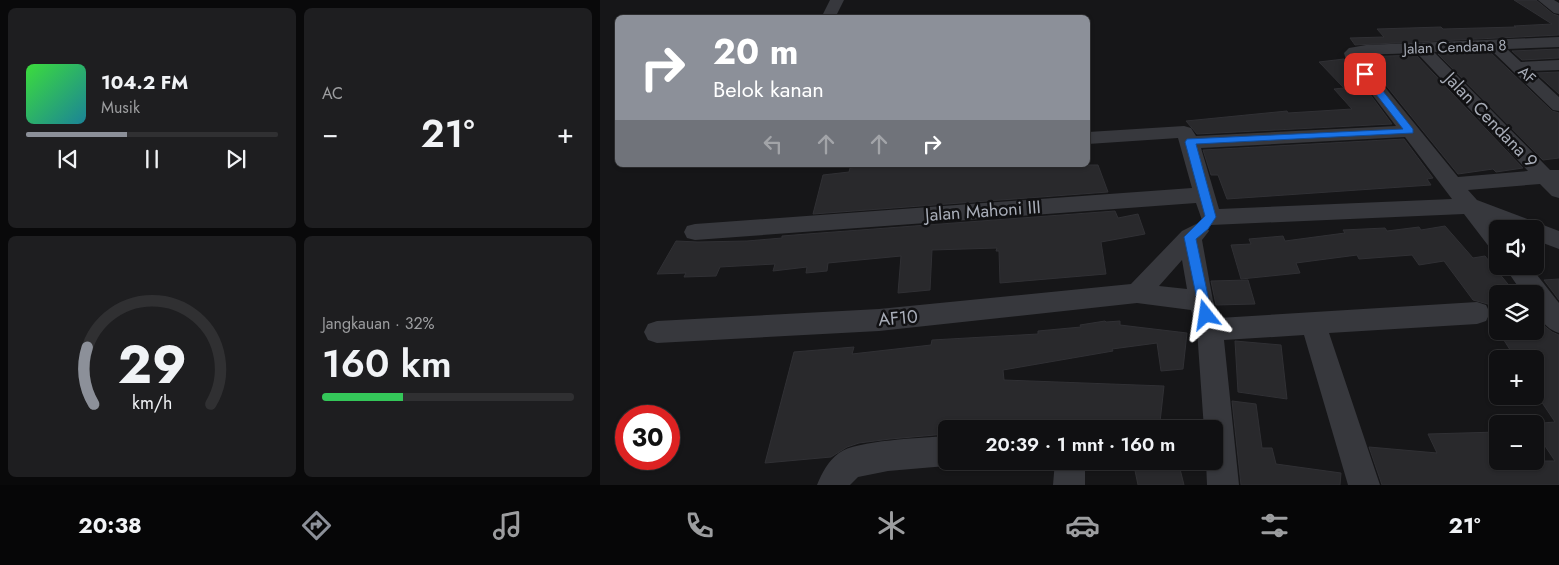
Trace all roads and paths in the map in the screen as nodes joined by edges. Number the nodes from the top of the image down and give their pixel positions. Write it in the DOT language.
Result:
graph roads {
  1 [pos="837,0"];
  2 [pos="1545,0"];
  3 [pos="1559,10"];
  4 [pos="830,15"];
  5 [pos="1559,42"];
  6 [pos="1494,46"];
  7 [pos="1422,49"];
  8 [pos="1559,65"];
  9 [pos="1519,67"];
  10 [pos="1559,106"];
  11 [pos="1410,131"];
  12 [pos="1187,137"];
  13 [pos="1090,138"];
  14 [pos="1552,176"];
  15 [pos="1453,184"];
  16 [pos="1559,191"];
  17 [pos="1204,195"];
  18 [pos="1470,206"];
  19 [pos="1211,217"];
  20 [pos="1507,220"];
  21 [pos="1489,230"];
  22 [pos="696,232"];
  23 [pos="1544,234"];
  24 [pos="1190,237"];
  25 [pos="1559,240"];
  26 [pos="1523,275"];
  27 [pos="1138,293"];
  28 [pos="1201,301"];
  29 [pos="1477,313"];
  30 [pos="1559,322"];
  31 [pos="1313,324"];
  32 [pos="1210,330"];
  33 [pos="657,332"];
  34 [pos="1215,420"];
  35 [pos="938,452"];
  36 [pos="1070,470"];
  37 [pos="1221,470"];
  38 [pos="842,474"];
  39 [pos="1069,485"];
  40 [pos="1223,485"];
  41 [pos="1364,485"];
  1 -- 4 [label="street"];
  2 -- 3 [label="street"];
  5 -- 6 [label="street, Jalan Cendana 8"];
  6 -- 7 [label="street, Jalan Cendana 8"];
  6 -- 9 [label="street, AF"];
  7 -- 11 [label="street, Jalan Cendana 8"];
  7 -- 14 [label="street, Jalan Cendana 9"];
  8 -- 9 [label="street"];
  9 -- 10 [label="street, AF"];
  11 -- 12 [label="street"];
  11 -- 15 [label="street"];
  12 -- 13 [label="street"];
  12 -- 17 [label="street"];
  14 -- 15 [label="street"];
  14 -- 16 [label="street, Jalan Cendana 9"];
  15 -- 18 [label="street"];
  17 -- 19 [label="street"];
  17 -- 22 [label="street, Jalan Mahoni III"];
  18 -- 19 [label="street"];
  18 -- 20 [label="street"];
  18 -- 21 [label="street"];
  19 -- 24 [label="street"];
  23 -- 25 [label="street"];
  24 -- 27 [label="street"];
  24 -- 28 [label="street"];
  26 -- 30 [label="street"];
  27 -- 28 [label="street, AF10"];
  27 -- 33 [label="street, AF10"];
  28 -- 32 [label="street"];
  29 -- 31 [label="street"];
  31 -- 32 [label="street"];
  31 -- 41 [label="street"];
  32 -- 34 [label="street"];
  35 -- 38 [label="street"];
  36 -- 39 [label="street"];
  37 -- 40 [label="street"];
}
